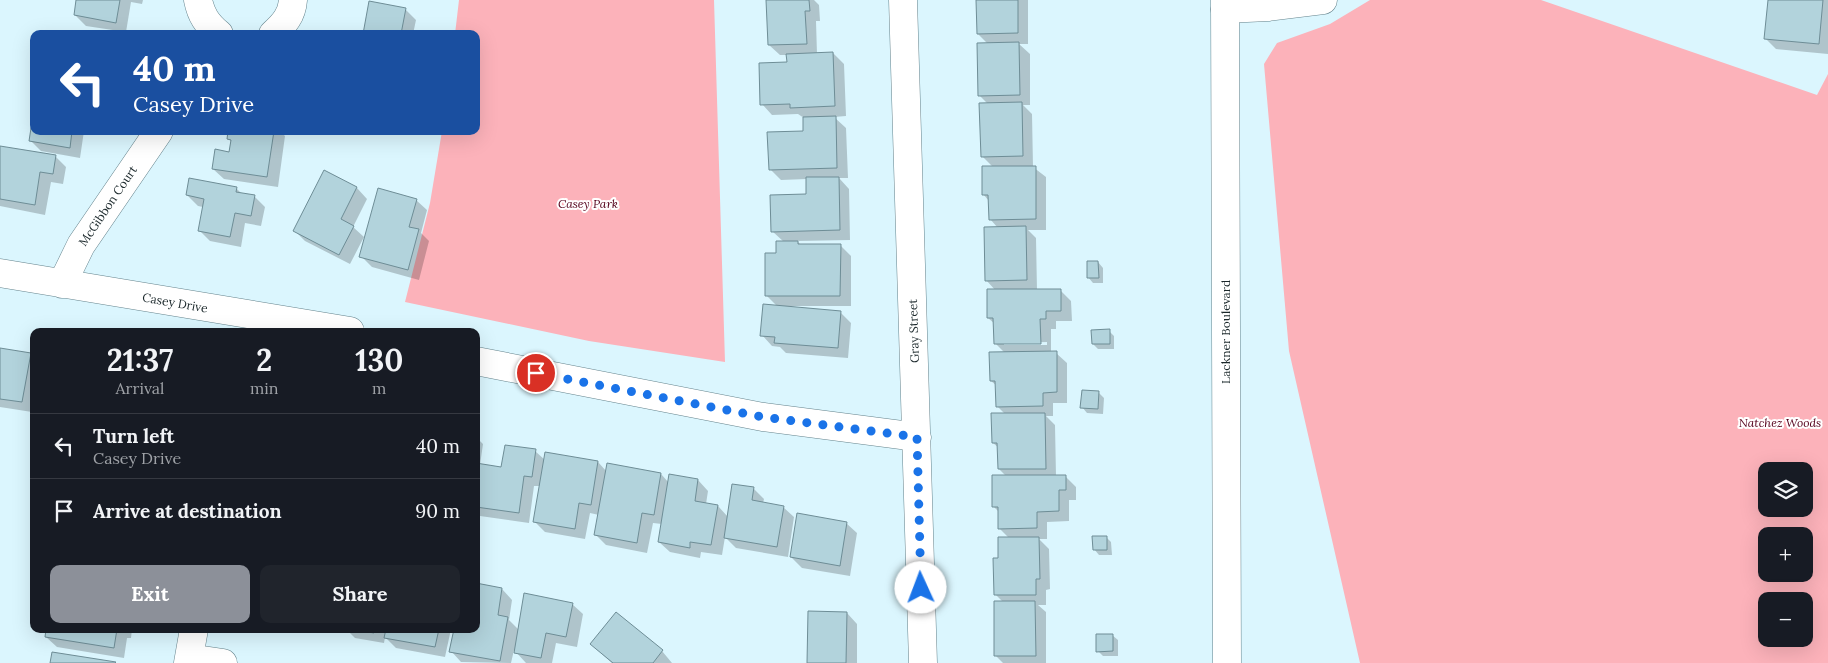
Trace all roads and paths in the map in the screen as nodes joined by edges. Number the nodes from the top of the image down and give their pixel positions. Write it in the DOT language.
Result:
graph roads {
  1 [pos="198,0"];
  2 [pos="293,0"];
  3 [pos="903,0"];
  4 [pos="1323,0"];
  5 [pos="1225,4"];
  6 [pos="214,30"];
  7 [pos="277,30"];
  8 [pos="156,135"];
  9 [pos="0,273"];
  10 [pos="62,284"];
  11 [pos="246,323"];
  12 [pos="311,328"];
  13 [pos="480,362"];
  14 [pos="917,437"];
  15 [pos="193,633"];
  16 [pos="188,660"];
  17 [pos="223,663"];
  18 [pos="923,663"];
  19 [pos="1227,663"];
  1 -- 6 [label="street"];
  2 -- 7 [label="street"];
  3 -- 14 [label="street, Gray Street"];
  4 -- 5 [label="street"];
  5 -- 19 [label="street, Lackner Boulevard"];
  8 -- 10 [label="street, McGibbon Court"];
  9 -- 10 [label="street, Casey Drive"];
  10 -- 11 [label="street, Casey Drive"];
  11 -- 12 [label="street, Casey Drive"];
  13 -- 14 [label="street"];
  14 -- 18 [label="street, Gray Street"];
  15 -- 16 [label="street"];
  16 -- 17 [label="street"];
}
